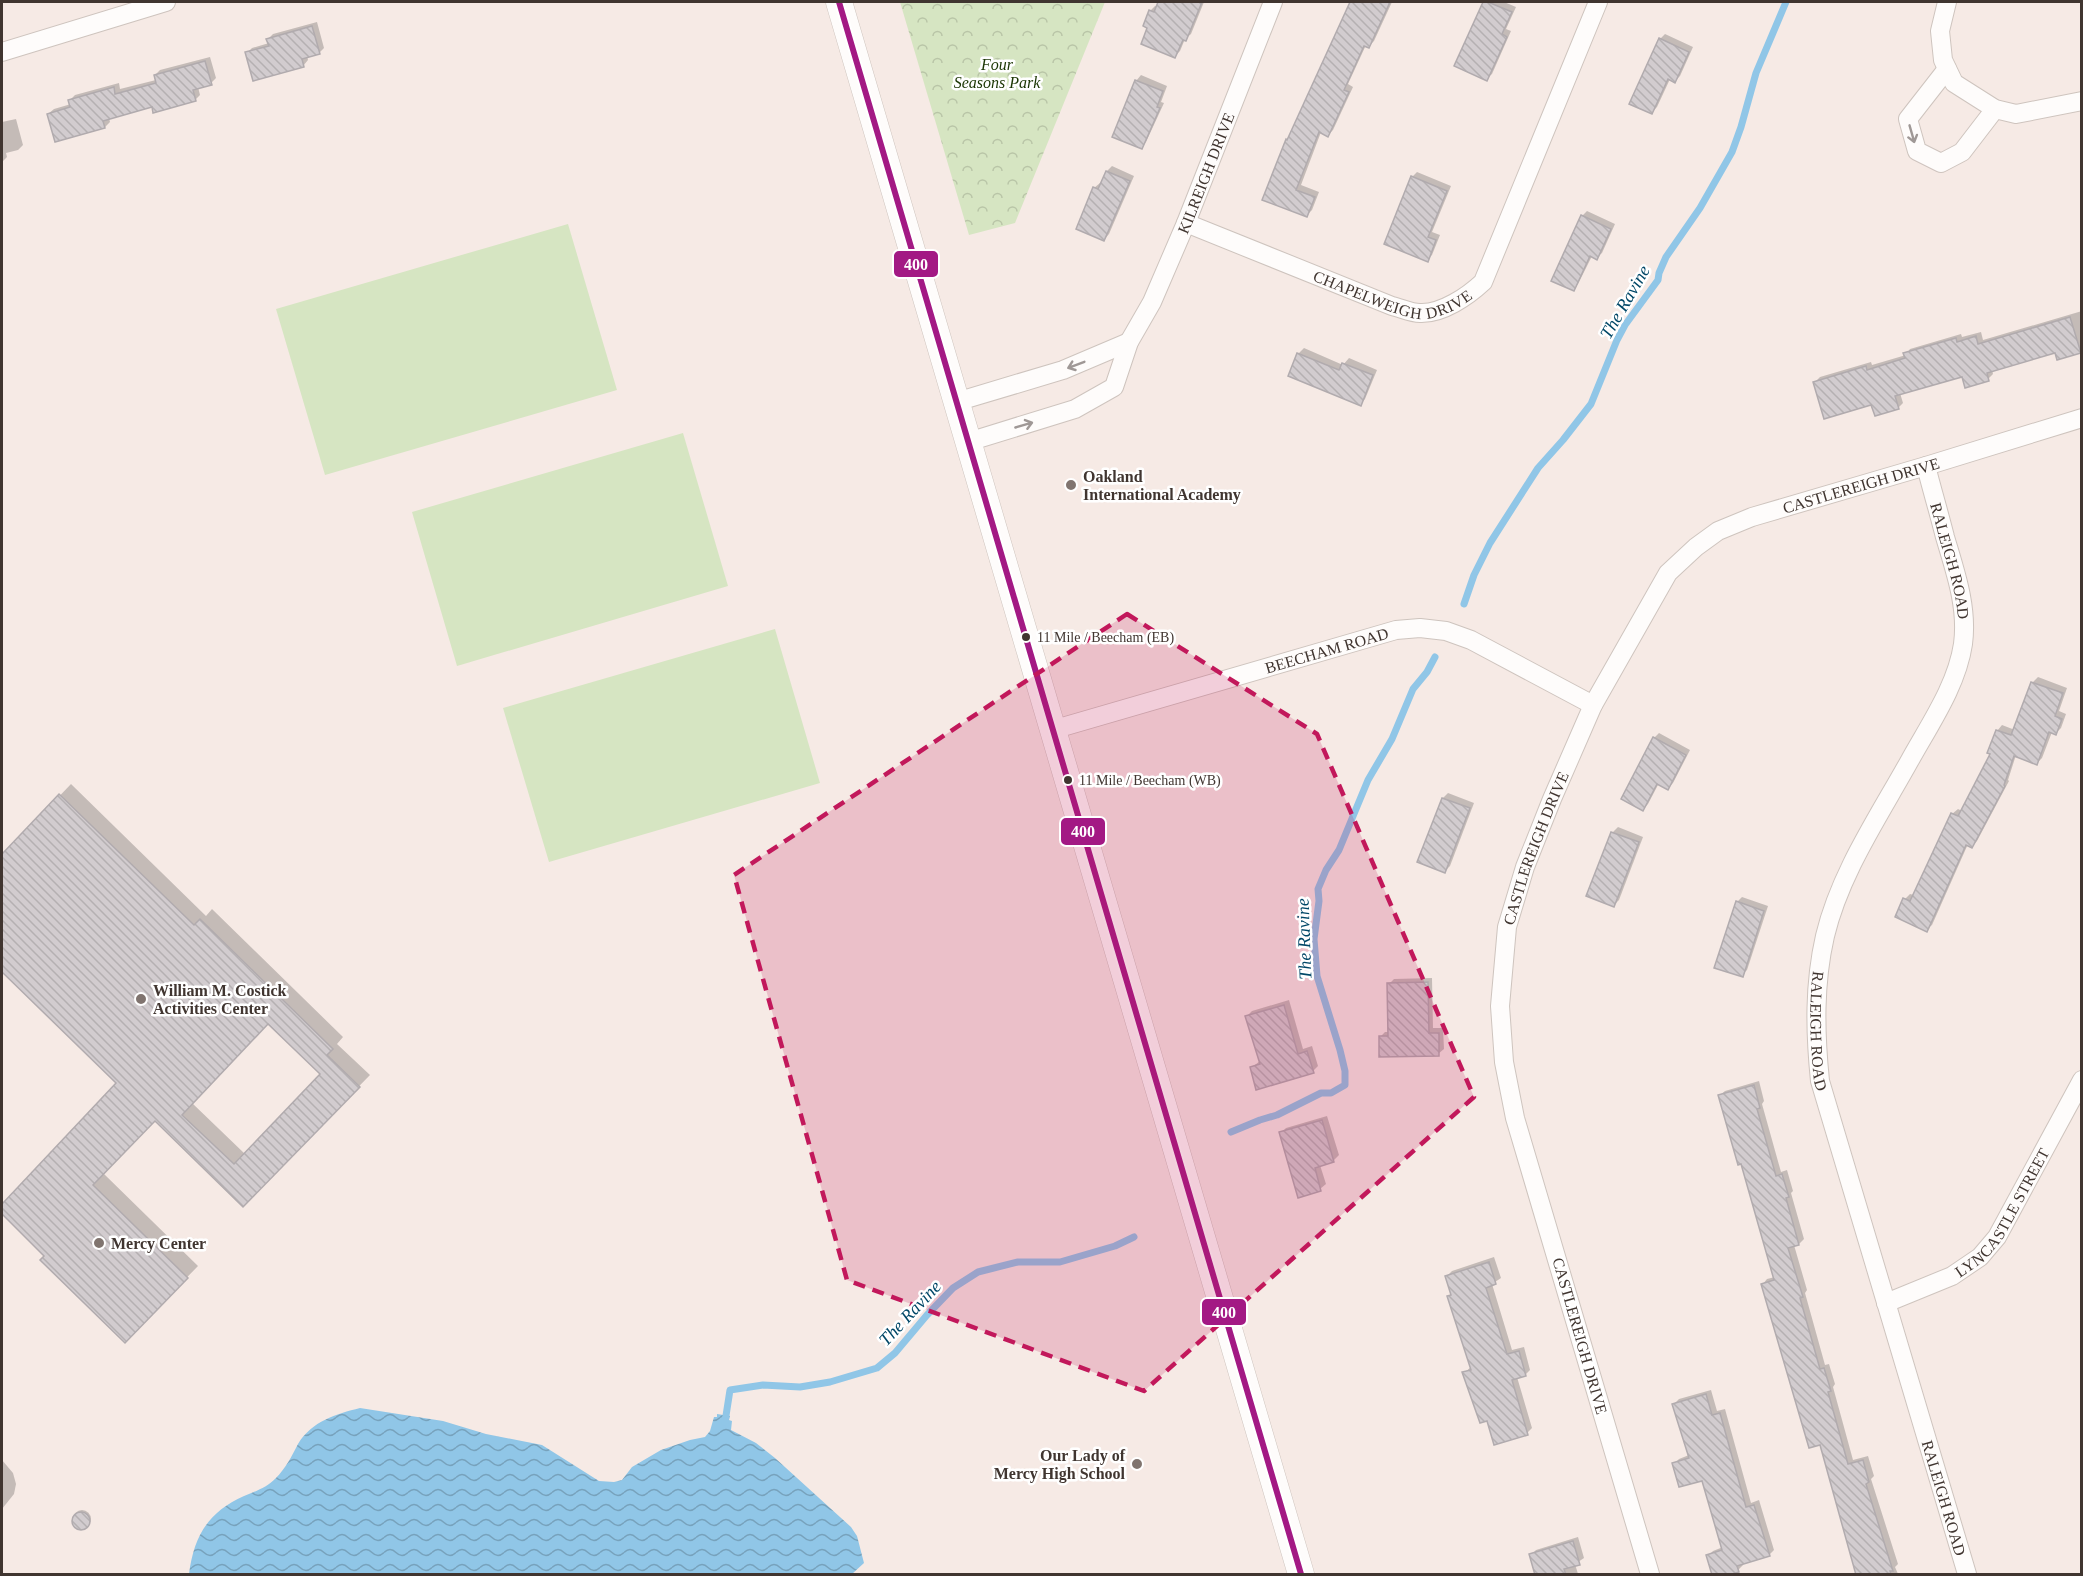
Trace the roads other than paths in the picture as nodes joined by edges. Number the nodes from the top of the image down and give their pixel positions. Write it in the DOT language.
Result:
graph roads {
  1 [pos="166,2"];
  2 [pos="839,2"];
  3 [pos="1273,2"];
  4 [pos="1598,2"];
  5 [pos="1947,2"];
  6 [pos="2,52"];
  7 [pos="1947,69"];
  8 [pos="2082,100"];
  9 [pos="1995,109"];
  10 [pos="1186,222"];
  11 [pos="1129,342"];
  12 [pos="956,402"];
  13 [pos="2082,418"];
  14 [pos="968,442"];
  15 [pos="1926,466"];
  16 [pos="1593,705"];
  17 [pos="1052,730"];
  18 [pos="2082,1080"];
  19 [pos="1886,1304"];
  20 [pos="1301,1575"];
  21 [pos="1650,1575"];
  22 [pos="1967,1575"];
  1 -- 6 [label="street"];
  2 -- 12 [label="street"];
  3 -- 10 [label="street, KILREIGH DRIVE"];
  4 -- 10 [label="street, CHAPELWEIGH DRIVE"];
  5 -- 7 [label="street"];
  7 -- 9 [label="street"];
  7 -- 9 [label="street, one-way"];
  8 -- 9 [label="street"];
  10 -- 11 [label="street, KILREIGH DRIVE"];
  11 -- 12 [label="street, one-way"];
  14 -- 11 [label="street, KILREIGH DRIVE, one-way"];
  12 -- 14 [label="street"];
  13 -- 15 [label="street, CASTLEREIGH DRIVE"];
  14 -- 17 [label="street"];
  15 -- 16 [label="street, CASTLEREIGH DRIVE"];
  15 -- 19 [label="street, RALEIGH ROAD"];
  16 -- 17 [label="street, BEECHAM ROAD"];
  16 -- 21 [label="street, CASTLEREIGH DRIVE"];
  17 -- 20 [label="street"];
  18 -- 19 [label="street, LYNCASTLE STREET"];
  19 -- 22 [label="street, RALEIGH ROAD"];
}
